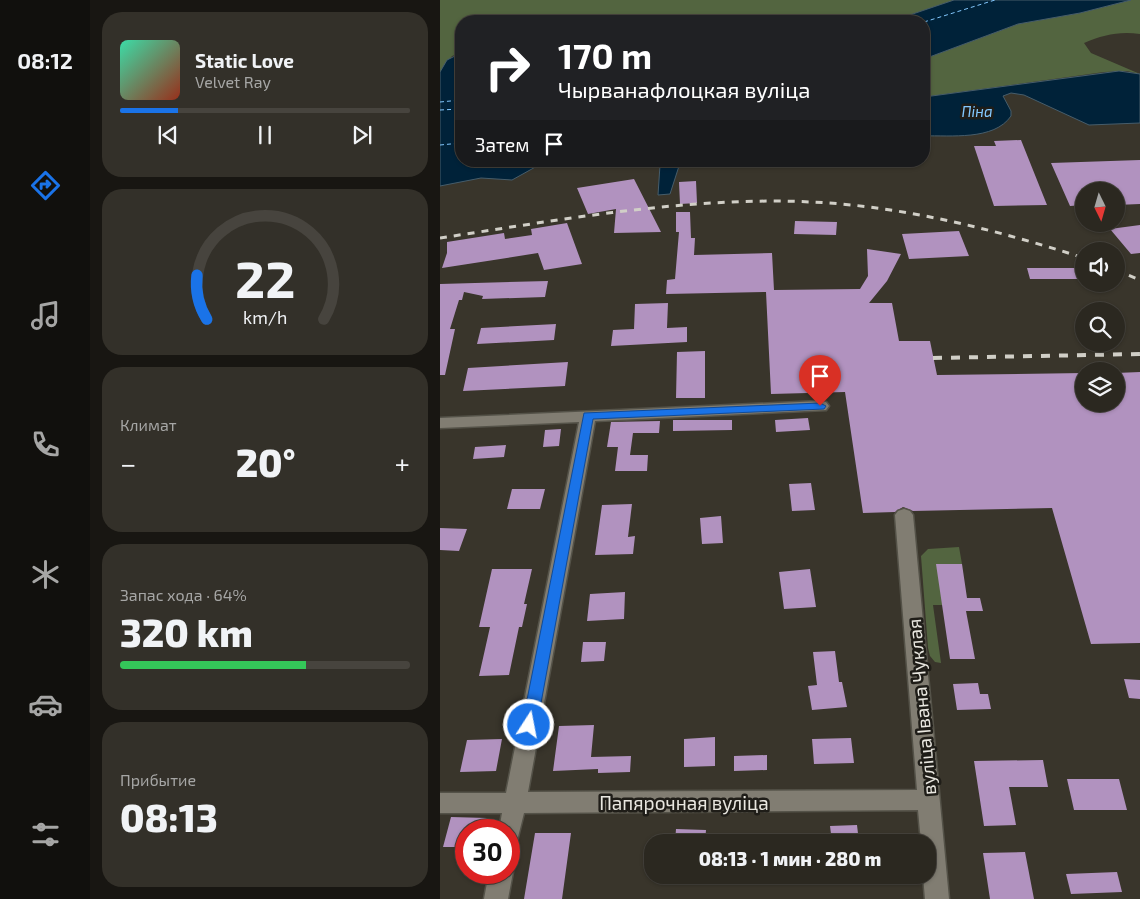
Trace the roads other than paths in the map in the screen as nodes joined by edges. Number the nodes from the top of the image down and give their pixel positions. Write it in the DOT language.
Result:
graph roads {
  1 [pos="820,406"];
  2 [pos="588,415"];
  3 [pos="440,423"];
  4 [pos="904,515"];
  5 [pos="929,800"];
  6 [pos="515,802"];
  7 [pos="440,803"];
  8 [pos="512,819"];
  9 [pos="499,884"];
  10 [pos="496,899"];
  11 [pos="937,899"];
  1 -- 2 [label="street"];
  2 -- 3 [label="street"];
  2 -- 6 [label="street"];
  4 -- 5 [label="street, вуліца Івана Чуклая"];
  5 -- 6 [label="street, Папярочная вуліца"];
  5 -- 11 [label="street, вуліца Івана Чуклая"];
  6 -- 7 [label="street, Папярочная вуліца"];
  6 -- 8 [label="street"];
  9 -- 10 [label="street"];
}
